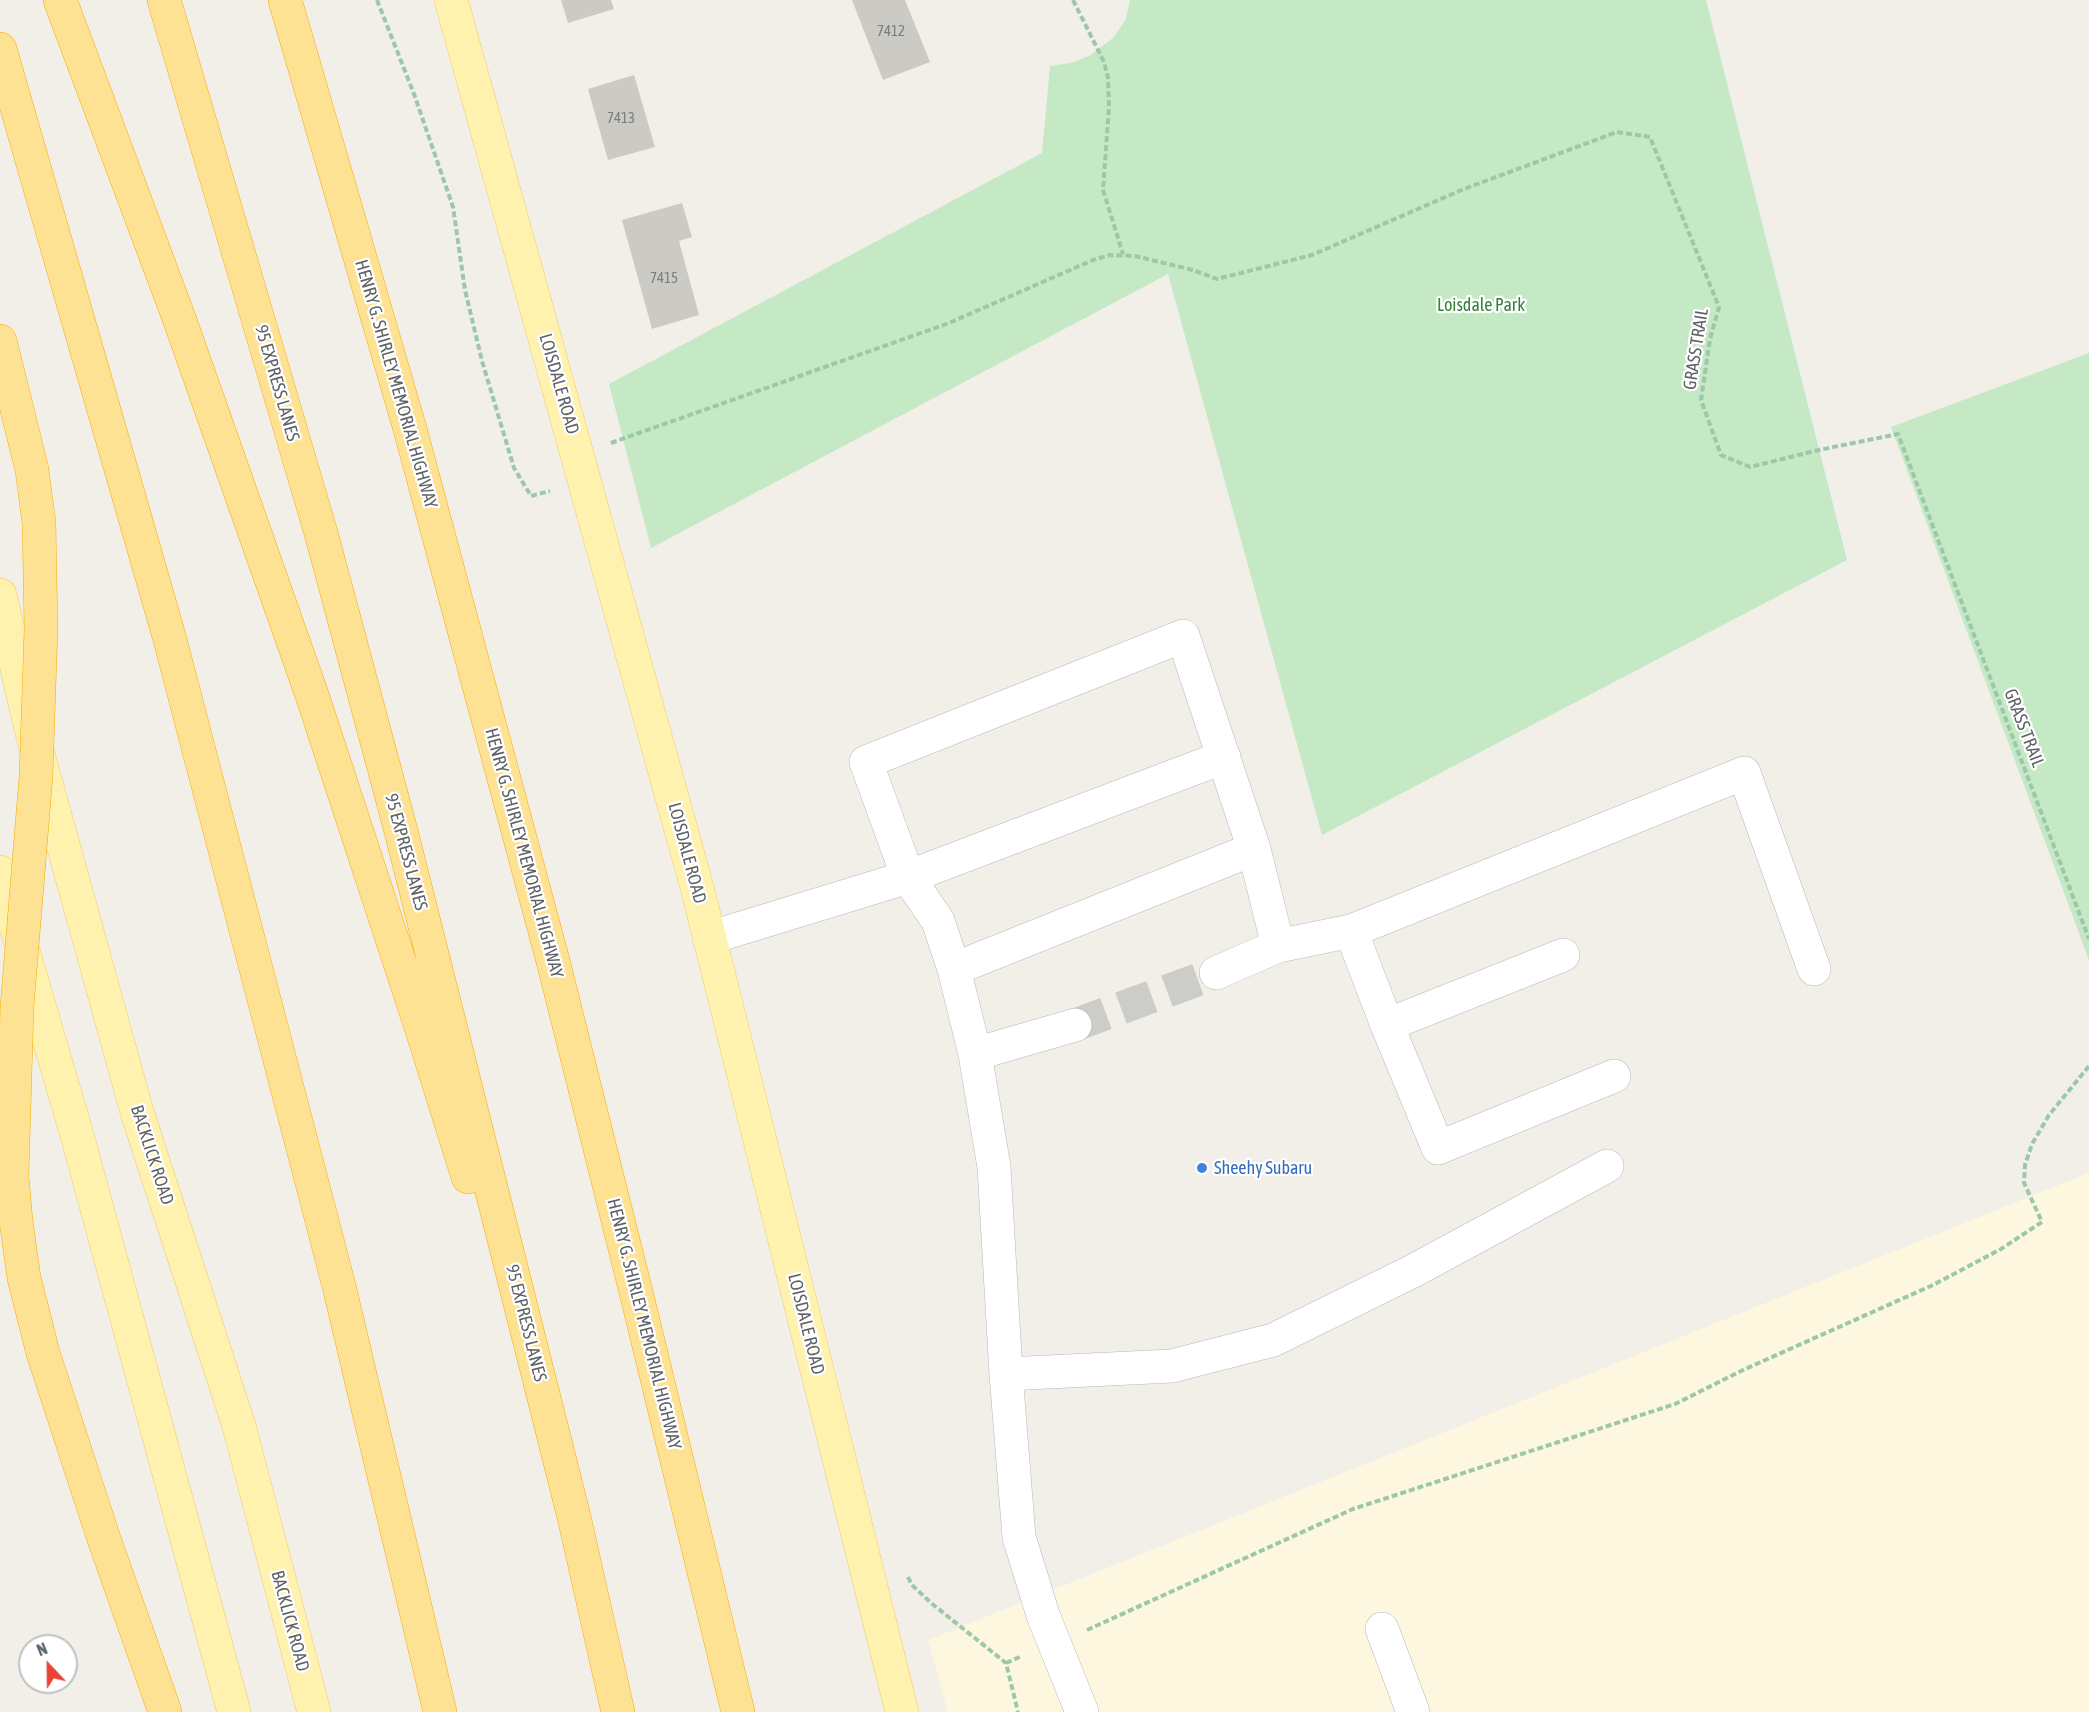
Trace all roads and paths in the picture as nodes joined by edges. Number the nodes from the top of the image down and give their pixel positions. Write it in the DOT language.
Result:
graph roads {
  1 [pos="60,0"];
  2 [pos="164,0"];
  3 [pos="285,0"];
  4 [pos="451,0"];
  5 [pos="1073,0"];
  6 [pos="0,49"];
  7 [pos="1122,254"];
  8 [pos="0,341"];
  9 [pos="578,454"];
  10 [pos="0,595"];
  11 [pos="5,649"];
  12 [pos="1224,757"];
  13 [pos="1254,849"];
  14 [pos="0,872"];
  15 [pos="908,877"];
  16 [pos="1351,931"];
  17 [pos="709,938"];
  18 [pos="2089,939"];
  19 [pos="1278,946"];
  20 [pos="1563,955"];
  21 [pos="954,969"];
  22 [pos="1814,969"];
  23 [pos="1216,974"];
  24 [pos="1075,1024"];
  25 [pos="1387,1024"];
  26 [pos="975,1054"];
  27 [pos="2089,1066"];
  28 [pos="1614,1076"];
  29 [pos="1607,1166"];
  30 [pos="1006,1374"];
  31 [pos="574,1517"];
  32 [pos="1382,1629"];
  33 [pos="1054,1642"];
  34 [pos="1006,1663"];
  35 [pos="165,1712"];
  36 [pos="234,1712"];
  37 [pos="314,1712"];
  38 [pos="440,1712"];
  39 [pos="618,1712"];
  40 [pos="738,1712"];
  41 [pos="902,1712"];
  42 [pos="1082,1712"];
  43 [pos="1413,1712"];
  1 -- 31 [label="highway"];
  2 -- 31 [label="highway, 95 EXPRESS LANES"];
  3 -- 40 [label="highway, HENRY G. SHIRLEY MEMORIAL HIGHWAY"];
  4 -- 9 [label="main road, LOISDALE ROAD"];
  5 -- 7 [label="path"];
  6 -- 38 [label="highway"];
  7 -- 9 [label="path"];
  7 -- 18 [label="path, GRASS TRAIL"];
  8 -- 35 [label="highway, bridge"];
  9 -- 17 [label="main road, LOISDALE ROAD"];
  10 -- 11 [label="main road, BACKLICK ROAD"];
  11 -- 37 [label="main road, BACKLICK ROAD"];
  12 -- 13 [label="lane"];
  12 -- 15 [label="lane"];
  12 -- 15 [label="lane"];
  13 -- 19 [label="lane"];
  13 -- 21 [label="lane"];
  14 -- 36 [label="main road"];
  15 -- 17 [label="lane"];
  15 -- 21 [label="lane"];
  16 -- 19 [label="lane"];
  16 -- 22 [label="lane"];
  16 -- 25 [label="lane"];
  17 -- 41 [label="main road, LOISDALE ROAD"];
  19 -- 23 [label="lane"];
  20 -- 25 [label="lane"];
  21 -- 26 [label="lane"];
  24 -- 26 [label="lane"];
  25 -- 28 [label="lane"];
  26 -- 30 [label="lane"];
  27 -- 33 [label="path"];
  29 -- 30 [label="lane"];
  30 -- 33 [label="lane"];
  31 -- 39 [label="highway, 95 EXPRESS LANES"];
  32 -- 43 [label="lane"];
  33 -- 34 [label="path"];
  33 -- 42 [label="lane"];
}
